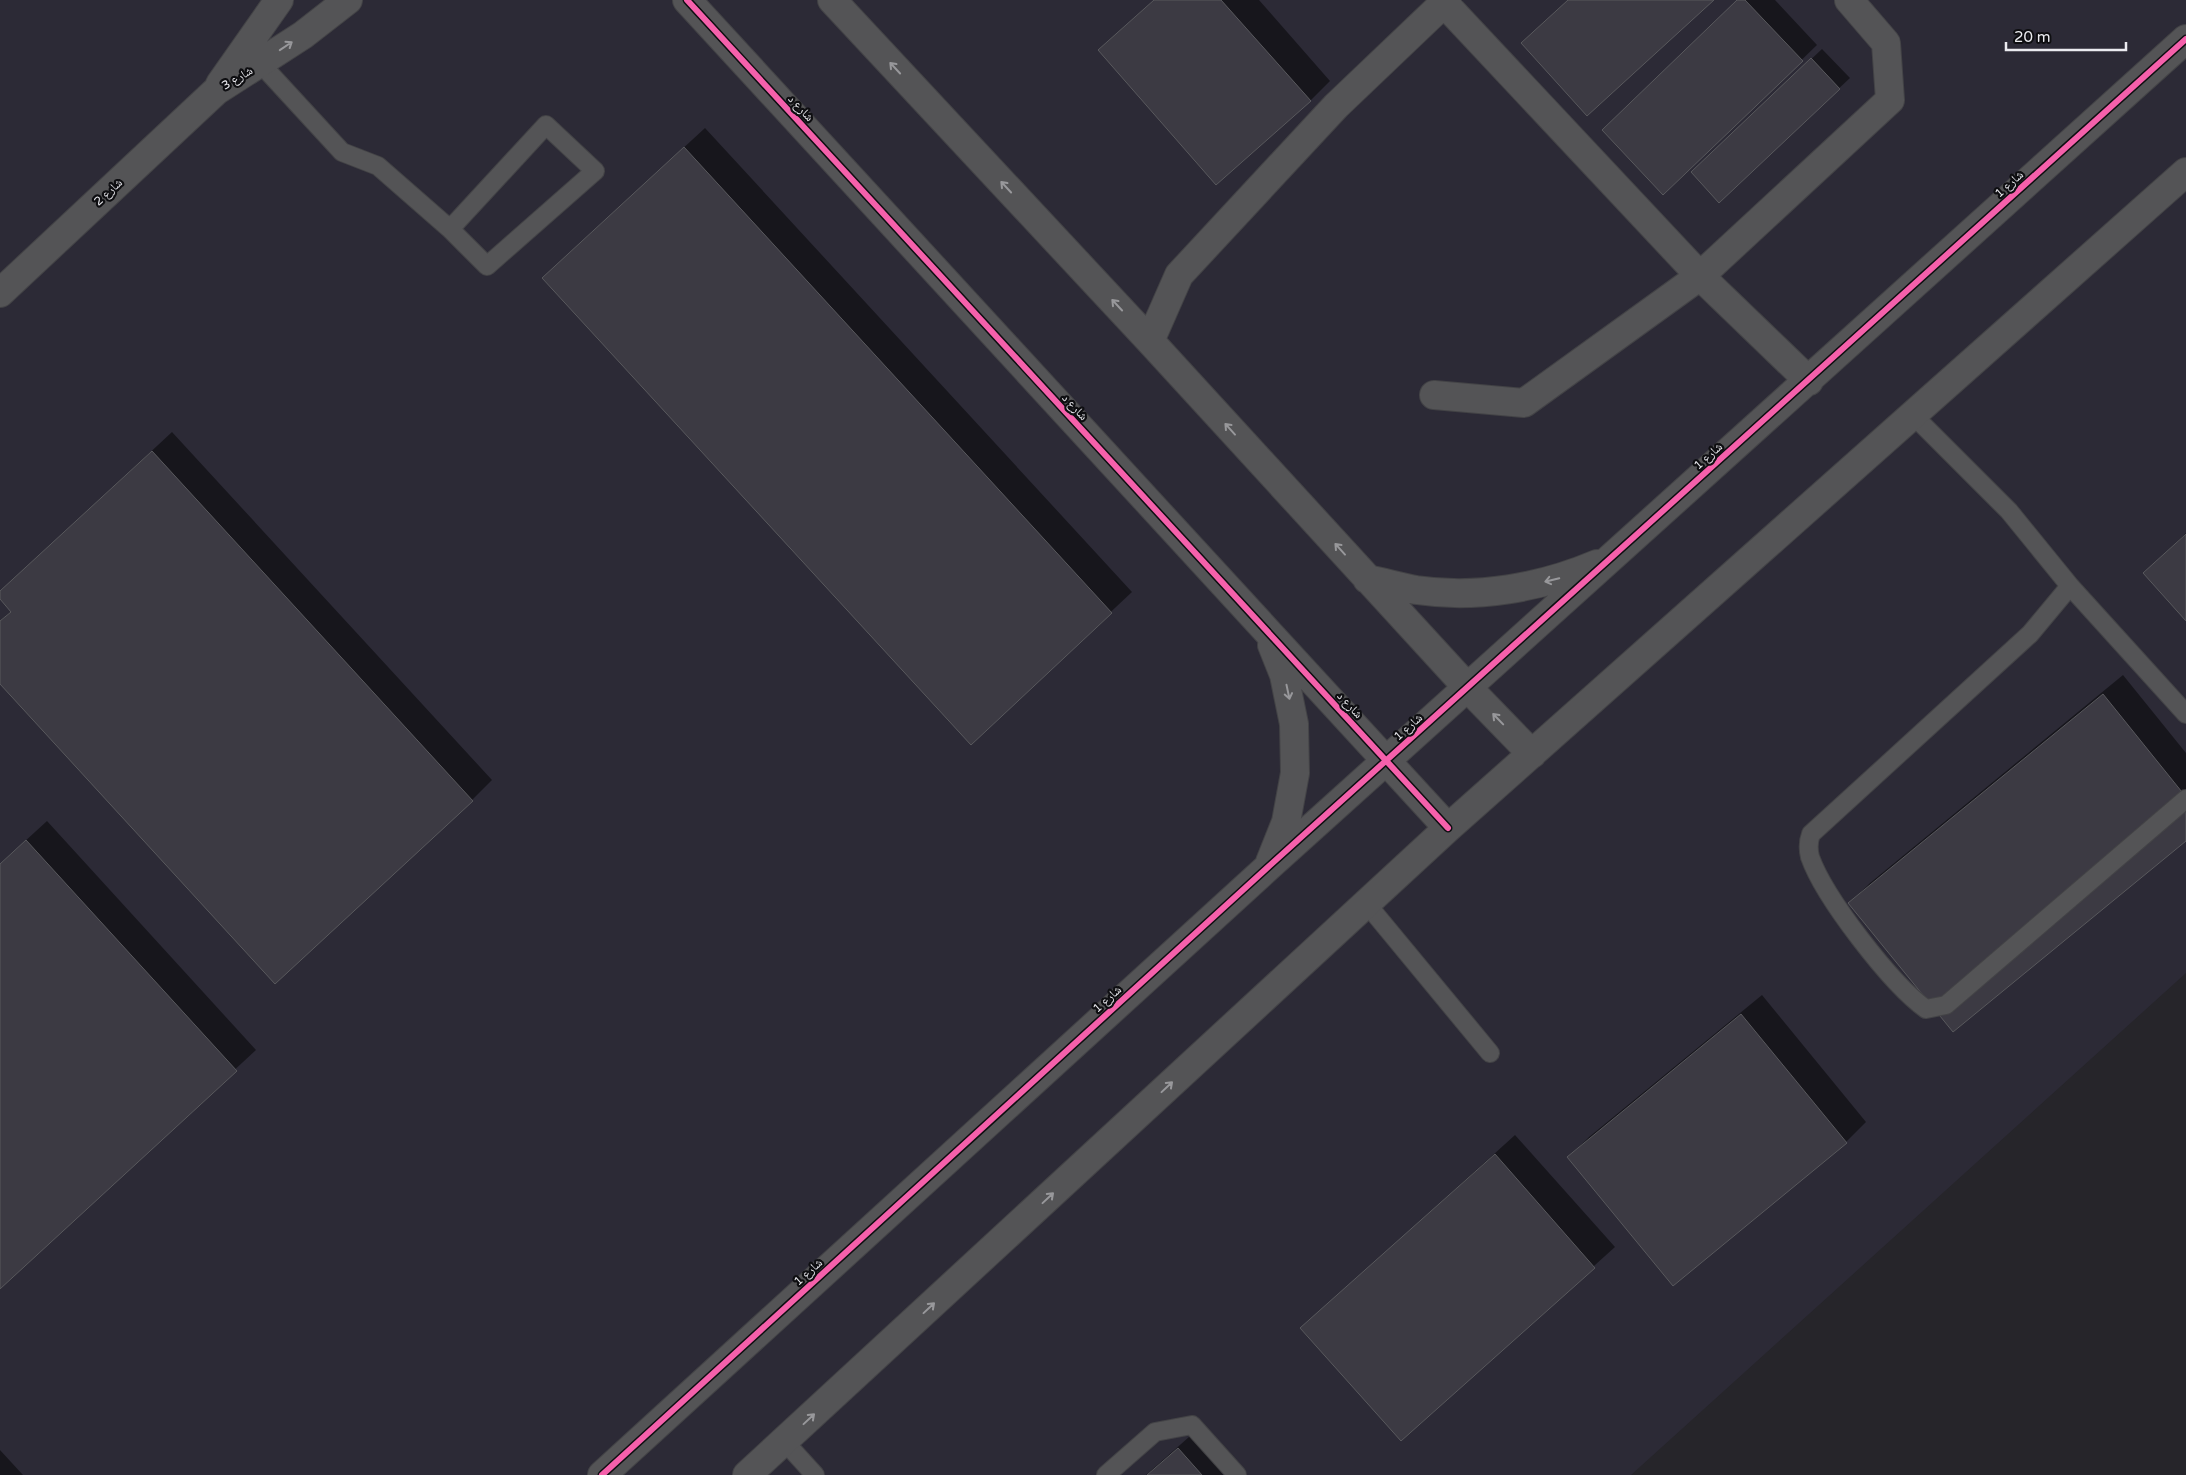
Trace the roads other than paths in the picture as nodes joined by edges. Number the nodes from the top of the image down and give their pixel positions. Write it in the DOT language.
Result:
graph roads {
  1 [pos="280,0"];
  2 [pos="348,0"];
  3 [pos="687,0"];
  4 [pos="832,0"];
  5 [pos="1849,0"];
  6 [pos="1446,1"];
  7 [pos="2186,39"];
  8 [pos="261,64"];
  9 [pos="216,91"];
  10 [pos="2186,172"];
  11 [pos="450,229"];
  12 [pos="1700,276"];
  13 [pos="0,293"];
  14 [pos="1150,341"];
  15 [pos="1809,381"];
  16 [pos="1434,395"];
  17 [pos="1913,415"];
  18 [pos="1614,556"];
  19 [pos="1367,579"];
  20 [pos="2070,586"];
  21 [pos="1265,630"];
  22 [pos="1468,688"];
  23 [pos="2186,714"];
  24 [pos="1532,754"];
  25 [pos="1387,761"];
  26 [pos="2186,799"];
  27 [pos="1448,828"];
  28 [pos="1267,868"];
  29 [pos="1366,903"];
  30 [pos="1490,1053"];
  31 [pos="785,1442"];
  32 [pos="602,1475"];
  33 [pos="747,1475"];
  34 [pos="815,1475"];
  35 [pos="1106,1475"];
  36 [pos="1237,1475"];
  1 -- 9 [label="street, شارع 3"];
  8 -- 2 [label="street, شارع 3, one-way"];
  3 -- 21 [label="street, شارع د"];
  14 -- 4 [label="street, one-way"];
  5 -- 12 [label="street"];
  6 -- 12 [label="street"];
  6 -- 14 [label="street"];
  7 -- 15 [label="street, شارع 1"];
  8 -- 9 [label="street, شارع 3"];
  8 -- 11 [label="lane"];
  9 -- 13 [label="street, شارع 2"];
  10 -- 17 [label="street"];
  11 -- 11 [label="lane"];
  12 -- 15 [label="street"];
  12 -- 16 [label="street"];
  19 -- 14 [label="street, one-way"];
  15 -- 18 [label="street, شارع 1"];
  17 -- 20 [label="lane"];
  17 -- 24 [label="street"];
  18 -- 19 [label="street, one-way"];
  18 -- 22 [label="street, شارع 1"];
  19 -- 22 [label="street"];
  20 -- 23 [label="lane"];
  20 -- 26 [label="lane"];
  21 -- 25 [label="street, شارع د"];
  21 -- 28 [label="street, one-way"];
  24 -- 22 [label="street, one-way"];
  22 -- 25 [label="street, شارع 1"];
  24 -- 27 [label="street"];
  25 -- 27 [label="street, شارع د"];
  25 -- 28 [label="street, شارع 1"];
  27 -- 29 [label="street"];
  28 -- 32 [label="street, شارع 1"];
  29 -- 30 [label="lane"];
  31 -- 29 [label="street, one-way"];
  31 -- 33 [label="street"];
  31 -- 34 [label="lane"];
  35 -- 36 [label="lane"];
}
